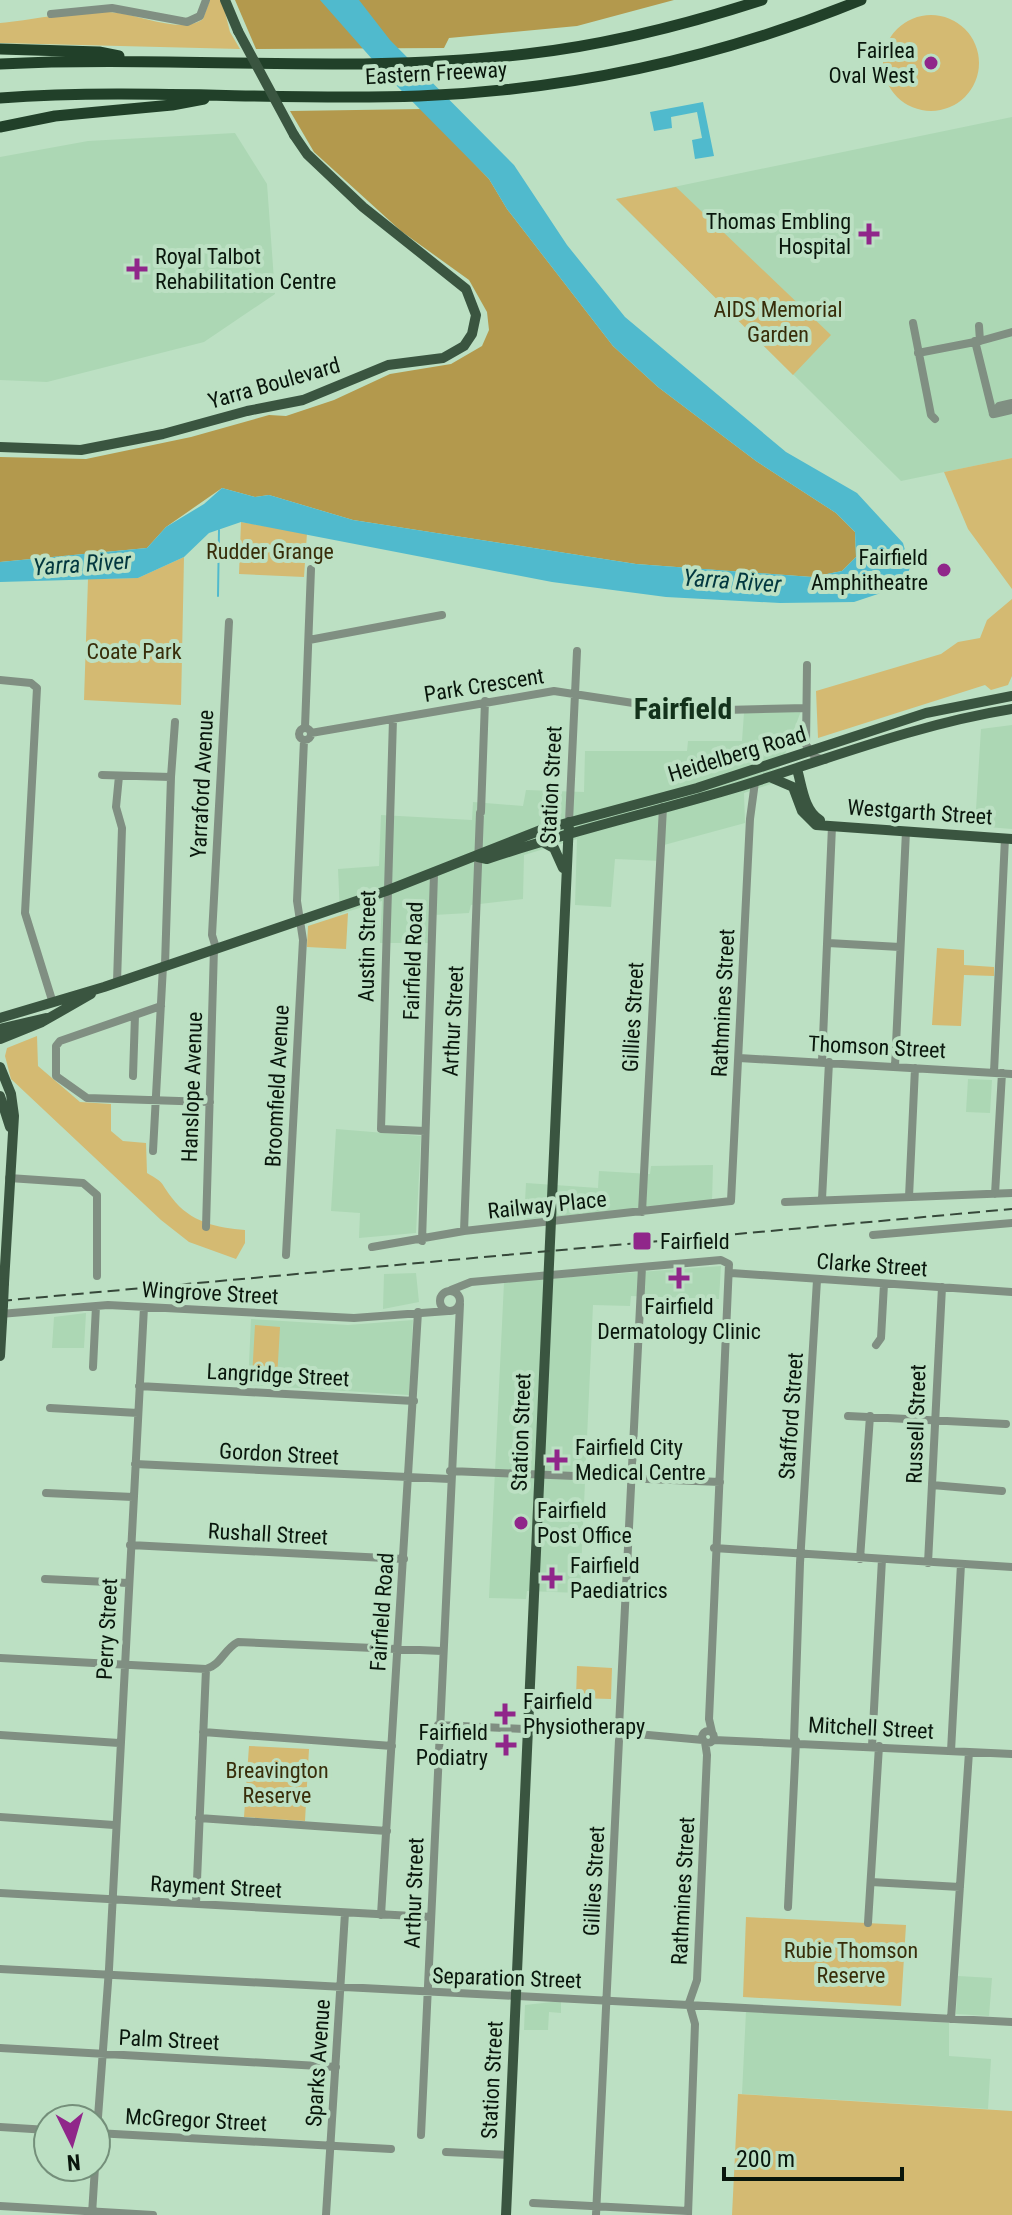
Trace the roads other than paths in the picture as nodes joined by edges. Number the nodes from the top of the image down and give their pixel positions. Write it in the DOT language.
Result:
graph roads {
  1 [pos="206,0"];
  2 [pos="228,0"];
  3 [pos="762,0"];
  4 [pos="861,0"];
  5 [pos="51,14"];
  6 [pos="0,49"];
  7 [pos="139,60"];
  8 [pos="0,64"];
  9 [pos="216,95"];
  10 [pos="0,98"];
  11 [pos="0,127"];
  12 [pos="913,323"];
  13 [pos="979,326"];
  14 [pos="1012,332"];
  15 [pos="977,341"];
  16 [pos="918,353"];
  17 [pos="1012,403"];
  18 [pos="1012,410"];
  19 [pos="993,414"];
  20 [pos="935,419"];
  21 [pos="0,447"];
  22 [pos="311,569"];
  23 [pos="442,615"];
  24 [pos="229,622"];
  25 [pos="309,640"];
  26 [pos="577,651"];
  27 [pos="807,665"];
  28 [pos="0,680"];
  29 [pos="576,693"];
  30 [pos="1012,696"];
  31 [pos="485,701"];
  32 [pos="806,708"];
  33 [pos="1012,709"];
  34 [pos="393,719"];
  35 [pos="175,722"];
  36 [pos="307,733"];
  37 [pos="808,734"];
  38 [pos="837,743"];
  39 [pos="822,748"];
  40 [pos="809,752"];
  41 [pos="841,755"];
  42 [pos="826,760"];
  43 [pos="774,764"];
  44 [pos="797,769"];
  45 [pos="102,775"];
  46 [pos="119,776"];
  47 [pos="171,777"];
  48 [pos="770,777"];
  49 [pos="755,782"];
  50 [pos="743,785"];
  51 [pos="751,800"];
  52 [pos="802,802"];
  53 [pos="663,807"];
  54 [pos="651,810"];
  55 [pos="659,823"];
  56 [pos="829,826"];
  57 [pos="568,827"];
  58 [pos="906,831"];
  59 [pos="1009,838"];
  60 [pos="541,841"];
  61 [pos="478,857"];
  62 [pos="434,874"];
  63 [pos="565,881"];
  64 [pos="386,891"];
  65 [pos="297,919"];
  66 [pos="828,943"];
  67 [pos="900,947"];
  68 [pos="215,948"];
  69 [pos="164,966"];
  70 [pos="117,982"];
  71 [pos="104,987"];
  72 [pos="85,998"];
  73 [pos="52,1003"];
  74 [pos="161,1006"];
  75 [pos="135,1015"];
  76 [pos="0,1018"];
  77 [pos="49,1018"];
  78 [pos="0,1029"];
  79 [pos="0,1039"];
  80 [pos="739,1058"];
  81 [pos="825,1062"];
  82 [pos="895,1066"];
  83 [pos="0,1067"];
  84 [pos="915,1068"];
  85 [pos="998,1073"];
  86 [pos="1012,1074"];
  87 [pos="133,1076"];
  88 [pos="1,1101"];
  89 [pos="156,1101"];
  90 [pos="210,1102"];
  91 [pos="425,1131"];
  92 [pos="12,1133"];
  93 [pos="153,1151"];
  94 [pos="9,1178"];
  95 [pos="1012,1193"];
  96 [pos="995,1194"];
  97 [pos="909,1197"];
  98 [pos="822,1199"];
  99 [pos="785,1202"];
  100 [pos="726,1204"];
  101 [pos="642,1212"];
  102 [pos="552,1222"];
  103 [pos="1012,1223"];
  104 [pos="206,1227"];
  105 [pos="464,1231"];
  106 [pos="873,1235"];
  107 [pos="422,1241"];
  108 [pos="372,1247"];
  109 [pos="286,1255"];
  110 [pos="642,1267"];
  111 [pos="730,1268"];
  112 [pos="97,1276"];
  113 [pos="549,1276"];
  114 [pos="817,1280"];
  115 [pos="2,1282"];
  116 [pos="478,1282"];
  117 [pos="884,1284"];
  118 [pos="942,1287"];
  119 [pos="451,1290"];
  120 [pos="1012,1292"];
  121 [pos="460,1300"];
  122 [pos="440,1301"];
  123 [pos="96,1306"];
  124 [pos="144,1307"];
  125 [pos="2,1311"];
  126 [pos="450,1311"];
  127 [pos="418,1312"];
  128 [pos="458,1329"];
  129 [pos="876,1345"];
  130 [pos="0,1356"];
  131 [pos="93,1367"];
  132 [pos="139,1386"];
  133 [pos="414,1401"];
  134 [pos="50,1408"];
  135 [pos="138,1413"];
  136 [pos="848,1416"];
  137 [pos="870,1416"];
  138 [pos="938,1419"];
  139 [pos="1006,1424"];
  140 [pos="135,1464"];
  141 [pos="539,1473"];
  142 [pos="450,1475"];
  143 [pos="631,1477"];
  144 [pos="409,1480"];
  145 [pos="720,1482"];
  146 [pos="932,1485"];
  147 [pos="1002,1491"];
  148 [pos="46,1493"];
  149 [pos="133,1497"];
  150 [pos="130,1545"];
  151 [pos="717,1551"];
  152 [pos="802,1555"];
  153 [pos="404,1559"];
  154 [pos="860,1559"];
  155 [pos="882,1559"];
  156 [pos="928,1563"];
  157 [pos="961,1564"];
  158 [pos="1012,1567"];
  159 [pos="45,1579"];
  160 [pos="128,1583"];
  161 [pos="398,1651"];
  162 [pos="442,1653"];
  163 [pos="0,1658"];
  164 [pos="123,1666"];
  165 [pos="206,1669"];
  166 [pos="441,1725"];
  167 [pos="528,1729"];
  168 [pos="203,1732"];
  169 [pos="619,1733"];
  170 [pos="0,1735"];
  171 [pos="708,1737"];
  172 [pos="793,1741"];
  173 [pos="119,1743"];
  174 [pos="392,1746"];
  175 [pos="875,1746"];
  176 [pos="951,1751"];
  177 [pos="969,1752"];
  178 [pos="1012,1754"];
  179 [pos="0,1817"];
  180 [pos="199,1818"];
  181 [pos="114,1825"];
  182 [pos="387,1831"];
  183 [pos="871,1882"];
  184 [pos="960,1887"];
  185 [pos="0,1893"];
  186 [pos="111,1899"];
  187 [pos="196,1904"];
  188 [pos="788,1907"];
  189 [pos="345,1913"];
  190 [pos="381,1915"];
  191 [pos="431,1917"];
  192 [pos="868,1923"];
  193 [pos="0,1969"];
  194 [pos="107,1975"];
  195 [pos="341,1988"];
  196 [pos="427,1993"];
  197 [pos="516,1997"];
  198 [pos="607,2000"];
  199 [pos="689,2003"];
  200 [pos="705,2004"];
  201 [pos="951,2019"];
  202 [pos="1012,2022"];
  203 [pos="695,2024"];
  204 [pos="0,2048"];
  205 [pos="101,2054"];
  206 [pos="336,2067"];
  207 [pos="98,2103"];
  208 [pos="0,2127"];
  209 [pos="32,2129"];
  210 [pos="112,2134"];
  211 [pos="421,2135"];
  212 [pos="331,2145"];
  213 [pos="391,2149"];
  214 [pos="446,2152"];
  215 [pos="509,2155"];
  216 [pos="94,2183"];
  217 [pos="533,2203"];
  218 [pos="0,2206"];
  219 [pos="597,2210"];
  220 [pos="92,2213"];
  221 [pos="688,2213"];
  222 [pos="153,2215"];
  223 [pos="326,2215"];
  224 [pos="506,2215"];
  1 -- 5 [label="street"];
  2 -- 21 [label="main road, Yarra Boulevard, bridge"];
  3 -- 7 [label="highway, Eastern Freeway"];
  4 -- 9 [label="highway, Eastern Freeway"];
  6 -- 7 [label="highway"];
  7 -- 8 [label="highway, Eastern Freeway"];
  9 -- 10 [label="highway, Eastern Freeway"];
  9 -- 11 [label="highway"];
  12 -- 16 [label="street"];
  13 -- 15 [label="street"];
  14 -- 15 [label="street"];
  15 -- 16 [label="street"];
  15 -- 19 [label="street"];
  16 -- 20 [label="street"];
  17 -- 19 [label="street"];
  18 -- 19 [label="street"];
  22 -- 25 [label="street, Broomfield Avenue"];
  23 -- 25 [label="street"];
  24 -- 68 [label="street, Yarraford Avenue"];
  25 -- 36 [label="street, Broomfield Avenue"];
  26 -- 29 [label="street, Station Street"];
  27 -- 32 [label="street"];
  28 -- 73 [label="street"];
  29 -- 31 [label="street, Park Crescent"];
  29 -- 32 [label="street, Park Crescent"];
  29 -- 57 [label="street, Station Street"];
  30 -- 38 [label="main road, Heidelberg Road"];
  31 -- 34 [label="street, Park Crescent"];
  31 -- 61 [label="street, Arthur Street"];
  32 -- 37 [label="street"];
  33 -- 41 [label="main road, Heidelberg Road"];
  34 -- 36 [label="street, Park Crescent"];
  34 -- 64 [label="street, Austin Street"];
  35 -- 47 [label="street"];
  36 -- 65 [label="street, Broomfield Avenue"];
  37 -- 39 [label="street"];
  37 -- 40 [label="street"];
  38 -- 39 [label="main road, Heidelberg Road"];
  38 -- 41 [label="main road"];
  39 -- 40 [label="main road, Heidelberg Road"];
  40 -- 42 [label="street"];
  40 -- 43 [label="main road, Heidelberg Road"];
  41 -- 42 [label="main road, Heidelberg Road"];
  42 -- 44 [label="main road, Heidelberg Road"];
  43 -- 44 [label="main road"];
  43 -- 57 [label="main road, Heidelberg Road"];
  44 -- 48 [label="main road, Heidelberg Road"];
  44 -- 52 [label="main road, Westgarth Street"];
  45 -- 46 [label="street"];
  46 -- 47 [label="street"];
  46 -- 70 [label="street"];
  47 -- 69 [label="street"];
  48 -- 49 [label="main road, Heidelberg Road"];
  48 -- 52 [label="main road, Westgarth Street"];
  49 -- 50 [label="main road, Heidelberg Road"];
  49 -- 51 [label="street, Rathmines Street"];
  50 -- 51 [label="street"];
  50 -- 53 [label="main road, Heidelberg Road"];
  51 -- 80 [label="street, Rathmines Street"];
  52 -- 56 [label="main road, Westgarth Street"];
  53 -- 54 [label="main road, Heidelberg Road"];
  53 -- 55 [label="street, Gillies Street"];
  54 -- 55 [label="street"];
  54 -- 57 [label="main road, Heidelberg Road"];
  55 -- 101 [label="street, Gillies Street"];
  56 -- 58 [label="main road, Westgarth Street"];
  56 -- 66 [label="street"];
  57 -- 60 [label="main road, Heidelberg Road"];
  57 -- 61 [label="main road, Heidelberg Road"];
  57 -- 63 [label="main road, Station Street"];
  58 -- 59 [label="main road, Westgarth Street"];
  58 -- 67 [label="street"];
  59 -- 85 [label="street"];
  60 -- 61 [label="main road, Heidelberg Road"];
  60 -- 63 [label="main road"];
  61 -- 62 [label="main road, Heidelberg Road"];
  61 -- 105 [label="street, Arthur Street"];
  62 -- 64 [label="main road, Heidelberg Road"];
  62 -- 91 [label="street, Fairfield Road"];
  63 -- 102 [label="main road, Station Street"];
  64 -- 65 [label="main road, Heidelberg Road"];
  64 -- 91 [label="street, Austin Street"];
  65 -- 68 [label="main road, Heidelberg Road"];
  65 -- 109 [label="street, Broomfield Avenue"];
  66 -- 67 [label="street"];
  66 -- 81 [label="street"];
  67 -- 82 [label="street"];
  68 -- 69 [label="main road, Heidelberg Road"];
  68 -- 90 [label="street, Hanslope Avenue"];
  69 -- 70 [label="main road, Heidelberg Road"];
  69 -- 74 [label="street"];
  70 -- 71 [label="main road, Heidelberg Road"];
  71 -- 72 [label="main road, Heidelberg Road"];
  71 -- 73 [label="main road, Heidelberg Road"];
  72 -- 73 [label="main road"];
  72 -- 77 [label="main road, Heidelberg Road"];
  73 -- 76 [label="main road, Heidelberg Road"];
  73 -- 77 [label="main road"];
  74 -- 75 [label="street"];
  74 -- 89 [label="street"];
  75 -- 87 [label="street"];
  75 -- 89 [label="street"];
  77 -- 78 [label="main road"];
  77 -- 79 [label="main road, Heidelberg Road"];
  80 -- 81 [label="street, Thomson Street"];
  80 -- 100 [label="street, Rathmines Street"];
  81 -- 82 [label="street, Thomson Street"];
  81 -- 98 [label="street"];
  82 -- 84 [label="street, Thomson Street"];
  83 -- 92 [label="main road"];
  84 -- 85 [label="street, Thomson Street"];
  84 -- 97 [label="street"];
  85 -- 86 [label="street, Thomson Street"];
  85 -- 96 [label="street"];
  88 -- 92 [label="main road"];
  89 -- 90 [label="street"];
  89 -- 93 [label="street"];
  90 -- 104 [label="street, Hanslope Avenue"];
  91 -- 107 [label="street, Fairfield Road"];
  92 -- 94 [label="main road"];
  94 -- 112 [label="street"];
  94 -- 115 [label="main road"];
  95 -- 96 [label="street"];
  96 -- 97 [label="street"];
  97 -- 98 [label="street"];
  98 -- 99 [label="street"];
  100 -- 101 [label="street, Railway Place"];
  101 -- 102 [label="street, Railway Place"];
  102 -- 105 [label="street, Railway Place"];
  102 -- 113 [label="main road, Station Street"];
  103 -- 106 [label="street"];
  105 -- 107 [label="street, Railway Place"];
  107 -- 108 [label="street, Railway Place"];
  110 -- 111 [label="street"];
  110 -- 113 [label="street"];
  110 -- 143 [label="street, Gillies Street"];
  111 -- 114 [label="street, Clarke Street"];
  111 -- 145 [label="street, Rathmines Street"];
  113 -- 116 [label="street"];
  113 -- 141 [label="main road, Station Street"];
  114 -- 117 [label="street, Clarke Street"];
  114 -- 152 [label="street, Stafford Street"];
  115 -- 125 [label="main road, bridge"];
  116 -- 119 [label="street"];
  116 -- 121 [label="street"];
  117 -- 118 [label="street, Clarke Street"];
  117 -- 129 [label="street"];
  118 -- 120 [label="street, Clarke Street"];
  118 -- 138 [label="street, Russell Street"];
  119 -- 121 [label="street"];
  119 -- 122 [label="street, Wingrove Street"];
  121 -- 126 [label="street"];
  121 -- 128 [label="street, Arthur Street"];
  122 -- 126 [label="street, Arthur Street"];
  122 -- 127 [label="street, Wingrove Street"];
  123 -- 124 [label="street, Wingrove Street"];
  123 -- 125 [label="street, Wingrove Street"];
  123 -- 131 [label="street"];
  124 -- 127 [label="street, Wingrove Street"];
  124 -- 132 [label="street, Perry Street"];
  125 -- 130 [label="main road"];
  126 -- 127 [label="street, Wingrove Street"];
  126 -- 128 [label="street, Arthur Street"];
  127 -- 133 [label="street, Fairfield Road"];
  128 -- 142 [label="street, Arthur Street"];
  132 -- 133 [label="street, Langridge Street"];
  132 -- 135 [label="street, Perry Street"];
  133 -- 144 [label="street, Fairfield Road"];
  134 -- 135 [label="street"];
  135 -- 140 [label="street, Perry Street"];
  136 -- 137 [label="street"];
  137 -- 138 [label="street"];
  137 -- 154 [label="street"];
  138 -- 139 [label="street"];
  138 -- 146 [label="street, Russell Street"];
  140 -- 144 [label="street, Gordon Street"];
  140 -- 149 [label="street, Perry Street"];
  141 -- 142 [label="street, Gordon Street"];
  141 -- 143 [label="street, Gordon Street"];
  141 -- 167 [label="main road, Station Street"];
  142 -- 144 [label="street, Gordon Street"];
  142 -- 162 [label="street, Arthur Street"];
  143 -- 145 [label="street, Gordon Street"];
  143 -- 169 [label="street, Gillies Street"];
  144 -- 153 [label="street, Fairfield Road"];
  145 -- 151 [label="street, Rathmines Street"];
  146 -- 147 [label="street"];
  146 -- 156 [label="street, Russell Street"];
  148 -- 149 [label="street"];
  149 -- 150 [label="street, Perry Street"];
  150 -- 153 [label="street, Rushall Street"];
  150 -- 160 [label="street, Perry Street"];
  151 -- 152 [label="street"];
  151 -- 171 [label="street, Rathmines Street"];
  152 -- 154 [label="street"];
  152 -- 172 [label="street, Stafford Street"];
  153 -- 161 [label="street, Fairfield Road"];
  154 -- 155 [label="street"];
  155 -- 156 [label="street"];
  155 -- 175 [label="street"];
  156 -- 157 [label="street"];
  157 -- 158 [label="street"];
  157 -- 176 [label="street"];
  159 -- 160 [label="street"];
  160 -- 164 [label="street, Perry Street"];
  161 -- 162 [label="street"];
  161 -- 165 [label="street"];
  161 -- 174 [label="street, Fairfield Road"];
  162 -- 166 [label="street, Arthur Street"];
  163 -- 164 [label="street"];
  164 -- 165 [label="street"];
  164 -- 173 [label="street, Perry Street"];
  165 -- 168 [label="street"];
  166 -- 167 [label="street, Mitchell Street"];
  166 -- 191 [label="street, Arthur Street"];
  167 -- 169 [label="street, Mitchell Street"];
  167 -- 197 [label="main road, Station Street"];
  168 -- 174 [label="street"];
  168 -- 180 [label="street"];
  169 -- 171 [label="street, Mitchell Street"];
  169 -- 198 [label="street, Gillies Street"];
  170 -- 173 [label="street"];
  171 -- 172 [label="street, Mitchell Street"];
  171 -- 199 [label="street, Rathmines Street"];
  172 -- 175 [label="street, Mitchell Street"];
  172 -- 188 [label="street, Stafford Street"];
  173 -- 181 [label="street, Perry Street"];
  174 -- 182 [label="street, Fairfield Road"];
  175 -- 176 [label="street, Mitchell Street"];
  175 -- 183 [label="street"];
  176 -- 177 [label="street, Mitchell Street"];
  177 -- 178 [label="street, Mitchell Street"];
  177 -- 184 [label="street"];
  179 -- 181 [label="street"];
  180 -- 182 [label="street"];
  180 -- 187 [label="street"];
  181 -- 186 [label="street, Perry Street"];
  182 -- 190 [label="street, Fairfield Road"];
  183 -- 184 [label="street"];
  183 -- 192 [label="street"];
  184 -- 201 [label="street"];
  185 -- 186 [label="street, Rayment Street"];
  186 -- 187 [label="street, Rayment Street"];
  186 -- 194 [label="street, Perry Street"];
  187 -- 189 [label="street, Rayment Street"];
  189 -- 190 [label="street, Rayment Street"];
  189 -- 195 [label="street, Sparks Avenue"];
  190 -- 191 [label="street, Rayment Street"];
  191 -- 196 [label="street, Arthur Street"];
  193 -- 194 [label="street, Separation Street"];
  194 -- 195 [label="street, Separation Street"];
  194 -- 205 [label="street, Perry Street"];
  195 -- 196 [label="street, Separation Street"];
  195 -- 206 [label="street, Sparks Avenue"];
  196 -- 197 [label="street, Separation Street"];
  196 -- 211 [label="street, Arthur Street"];
  197 -- 198 [label="street, Separation Street"];
  197 -- 215 [label="main road, Station Street"];
  198 -- 199 [label="street, Separation Street"];
  198 -- 219 [label="street, Gillies Street"];
  199 -- 200 [label="street, Separation Street"];
  199 -- 203 [label="street"];
  200 -- 201 [label="street, Separation Street"];
  200 -- 203 [label="street"];
  201 -- 202 [label="street, Separation Street"];
  203 -- 221 [label="street"];
  204 -- 205 [label="street, Palm Street"];
  205 -- 206 [label="street, Palm Street"];
  205 -- 207 [label="street, Perry Street"];
  206 -- 212 [label="street, Sparks Avenue"];
  208 -- 209 [label="street"];
  210 -- 212 [label="street, McGregor Street"];
  212 -- 213 [label="street, McGregor Street"];
  212 -- 223 [label="street, Sparks Avenue"];
  214 -- 215 [label="street"];
  215 -- 224 [label="main road, Station Street"];
  216 -- 220 [label="street"];
  217 -- 219 [label="street"];
  218 -- 220 [label="street"];
  219 -- 221 [label="street"];
  220 -- 222 [label="street"];
}
